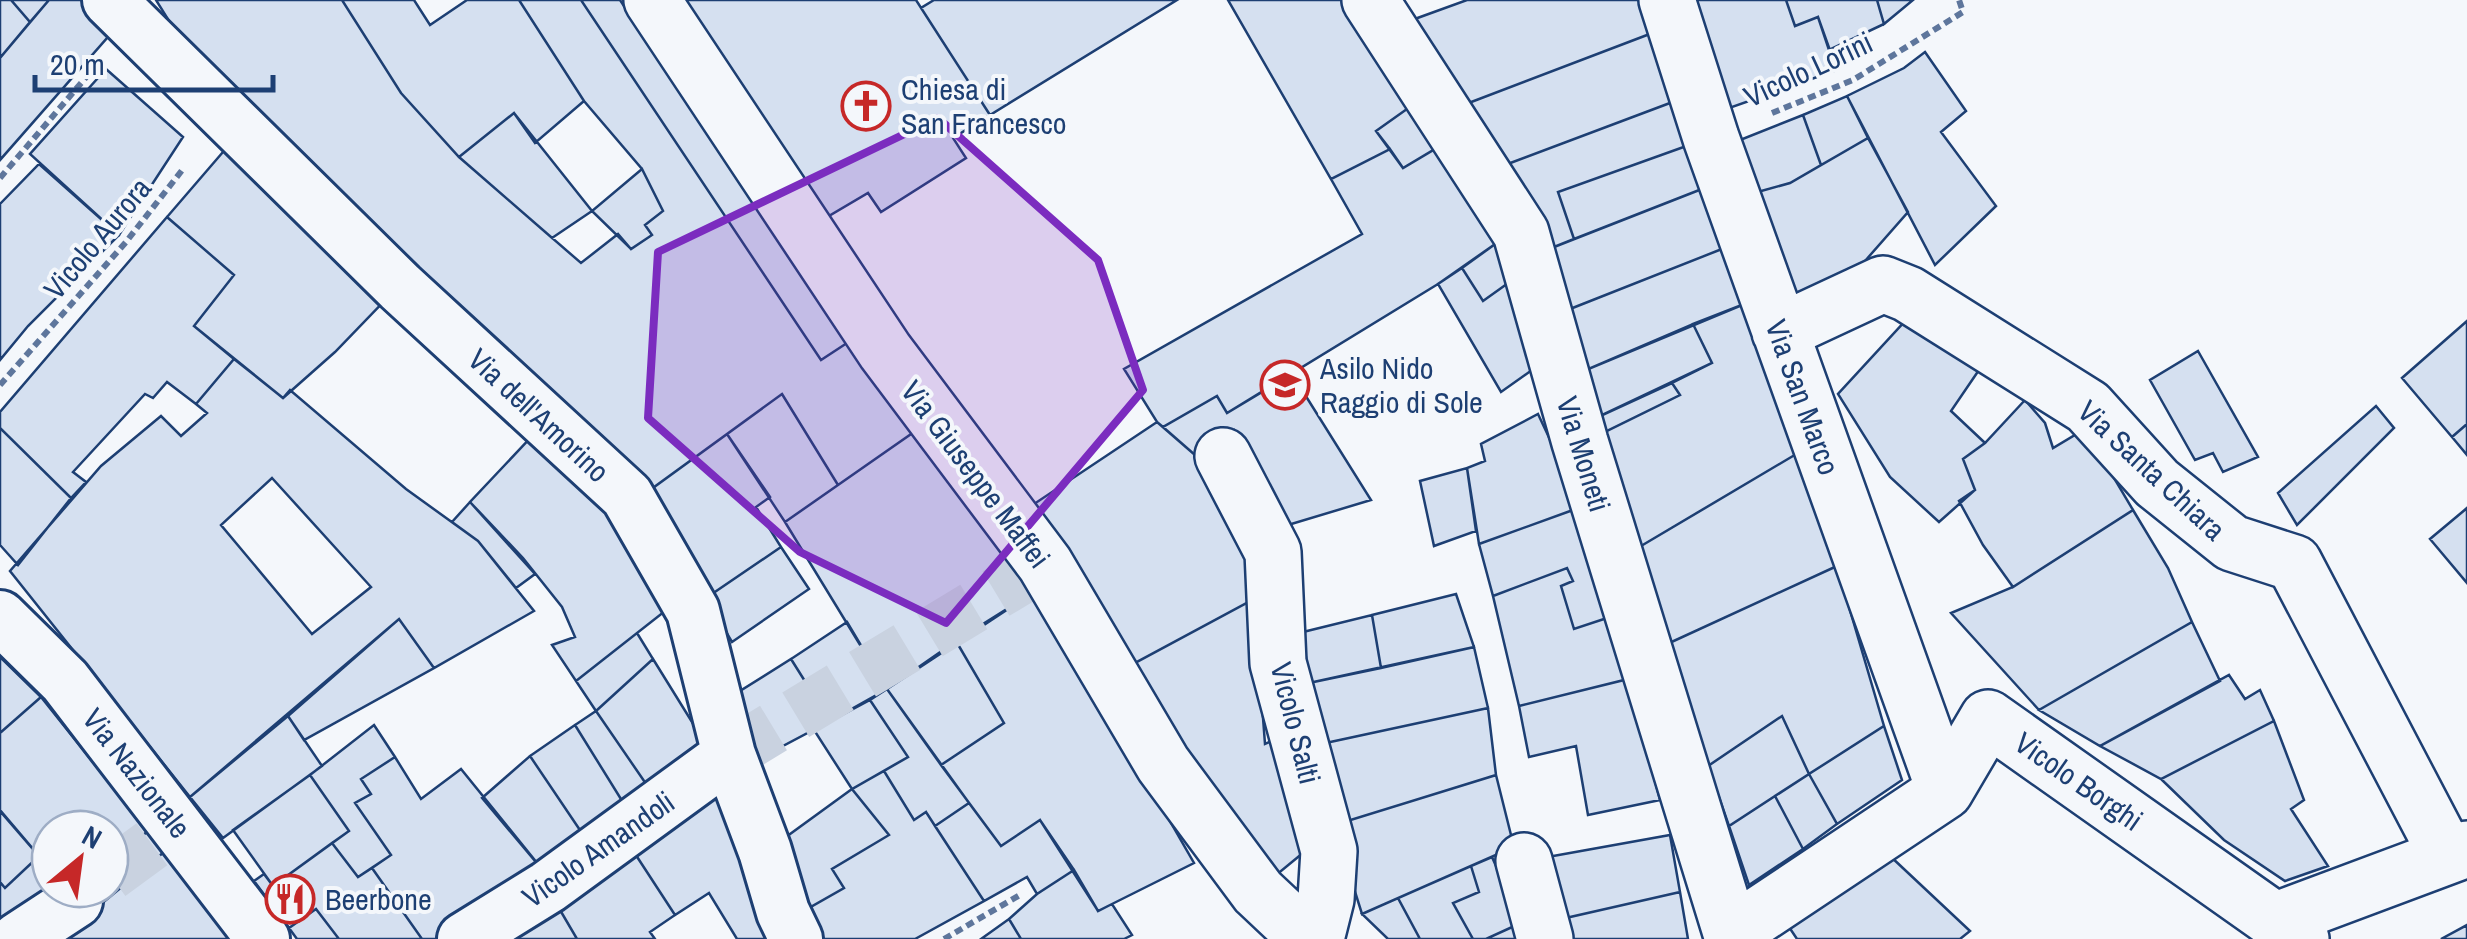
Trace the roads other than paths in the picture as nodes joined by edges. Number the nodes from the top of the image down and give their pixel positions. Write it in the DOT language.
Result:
graph roads {
  1 [pos="652,0"];
  2 [pos="1370,0"];
  3 [pos="1667,0"];
  4 [pos="120,12"];
  5 [pos="1780,332"];
  6 [pos="1223,456"];
  7 [pos="0,617"];
  8 [pos="729,755"];
  9 [pos="1945,791"];
  10 [pos="2457,852"];
  11 [pos="1524,861"];
  12 [pos="63,909"];
  13 [pos="2289,930"];
  14 [pos="1732,936"];
  15 [pos="18,939"];
  16 [pos="263,939"];
  17 [pos="464,939"];
  18 [pos="796,939"];
  19 [pos="1312,939"];
  20 [pos="1545,939"];
  1 -- 19 [label="street, Via Giuseppe Maffei"];
  2 -- 14 [label="street, Via Moneti"];
  3 -- 5 [label="street, Via San Marco"];
  4 -- 8 [label="street, Via dell'Amorino"];
  5 -- 9 [label="street, Via San Marco"];
  5 -- 10 [label="street, Via Santa Chiara"];
  6 -- 19 [label="street, Vicolo Salti"];
  7 -- 16 [label="street, Via Nazionale"];
  8 -- 17 [label="street, Vicolo Amandoli"];
  8 -- 18 [label="street, Via dell'Amorino"];
  9 -- 13 [label="street, Vicolo Borghi"];
  9 -- 14 [label="street, Vicolo Borghi"];
  10 -- 13 [label="street"];
  11 -- 20 [label="street"];
  12 -- 15 [label="street"];
}
